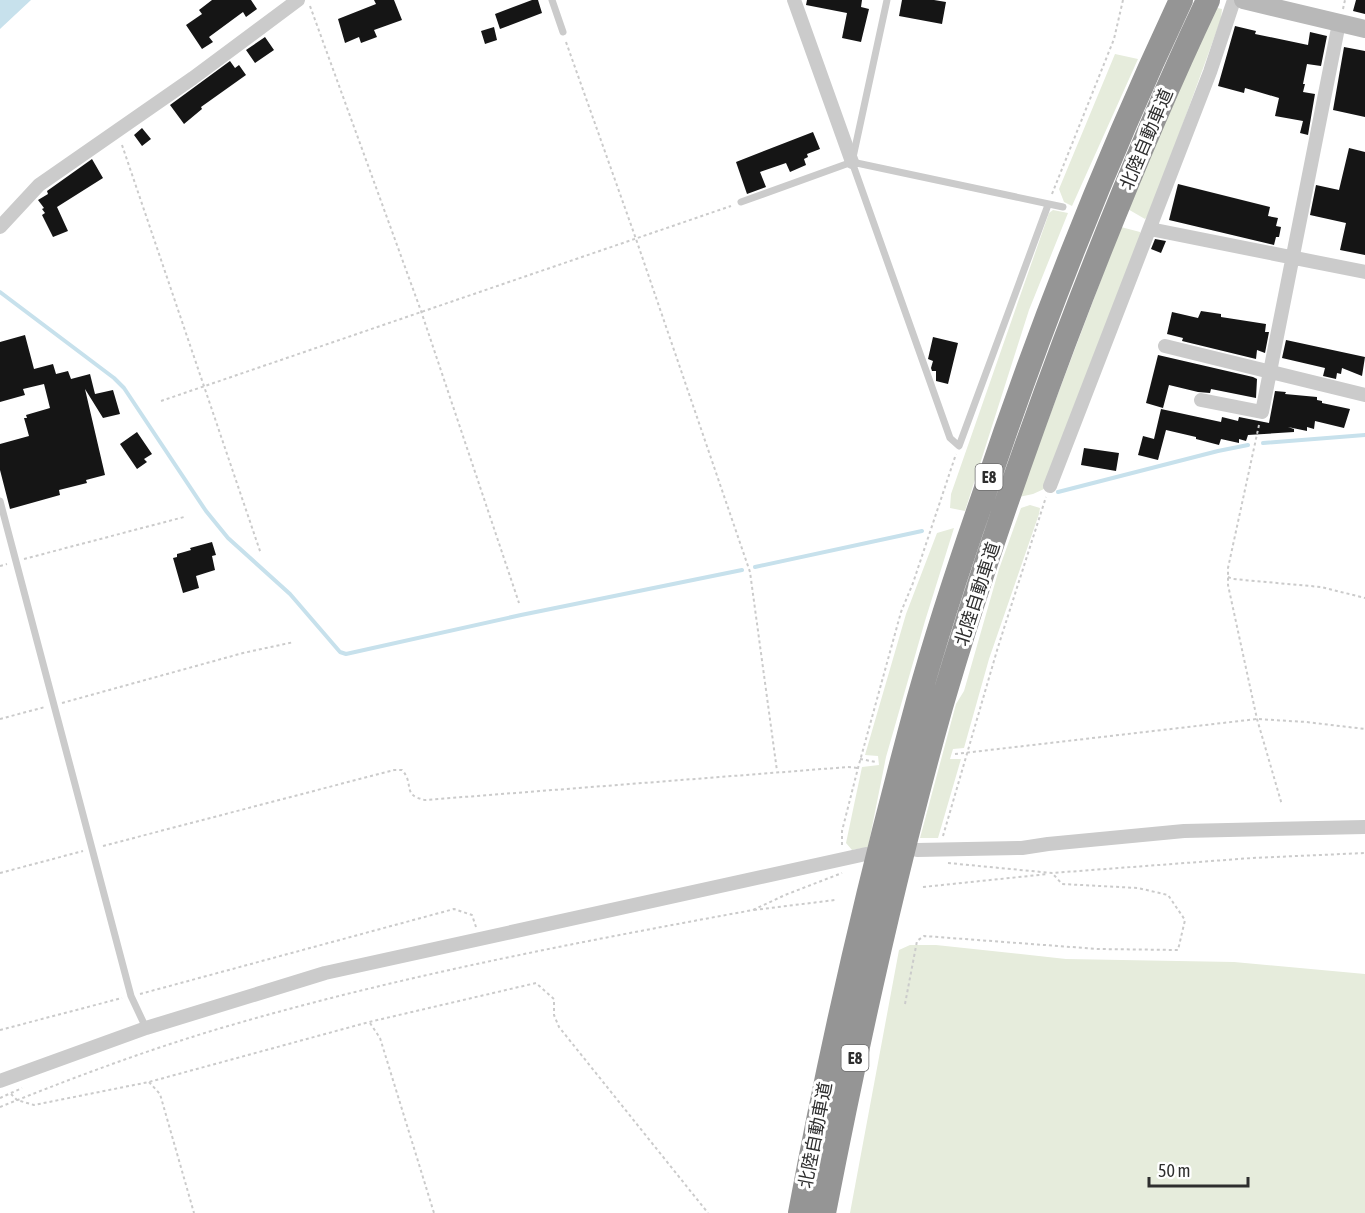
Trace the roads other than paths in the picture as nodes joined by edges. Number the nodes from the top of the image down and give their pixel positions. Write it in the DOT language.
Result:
graph roads {
  1 [pos="298,0"];
  2 [pos="552,0"];
  3 [pos="794,0"];
  4 [pos="887,0"];
  5 [pos="1181,0"];
  6 [pos="1208,0"];
  7 [pos="1234,0"];
  8 [pos="1243,0"];
  9 [pos="1339,23"];
  10 [pos="1365,29"];
  11 [pos="563,32"];
  12 [pos="852,162"];
  13 [pos="741,202"];
  14 [pos="1048,205"];
  15 [pos="1063,207"];
  16 [pos="0,227"];
  17 [pos="1150,229"];
  18 [pos="1293,257"];
  19 [pos="1365,272"];
  20 [pos="1165,346"];
  21 [pos="1270,372"];
  22 [pos="1365,395"];
  23 [pos="1201,400"];
  24 [pos="1050,486"];
  25 [pos="0,501"];
  26 [pos="1365,827"];
  27 [pos="917,850"];
  28 [pos="856,857"];
  29 [pos="146,1028"];
  30 [pos="0,1081"];
  31 [pos="800,1213"];
  32 [pos="824,1213"];
  1 -- 16 [label="street"];
  2 -- 11 [label="lane"];
  3 -- 12 [label="street"];
  4 -- 12 [label="lane"];
  5 -- 31 [label="highway, 北陸自動車道 / E8"];
  6 -- 32 [label="highway, 北陸自動車道 / E8"];
  7 -- 17 [label="street"];
  8 -- 9 [label="main road"];
  9 -- 10 [label="main road"];
  9 -- 18 [label="street"];
  12 -- 13 [label="lane"];
  12 -- 14 [label="lane"];
  12 -- 14 [label="lane"];
  14 -- 15 [label="lane"];
  17 -- 18 [label="street"];
  17 -- 24 [label="street"];
  18 -- 19 [label="street"];
  18 -- 21 [label="street"];
  20 -- 21 [label="street"];
  21 -- 22 [label="street"];
  21 -- 23 [label="street"];
  25 -- 29 [label="lane"];
  26 -- 27 [label="street"];
  28 -- 29 [label="street"];
  29 -- 30 [label="street"];
}
